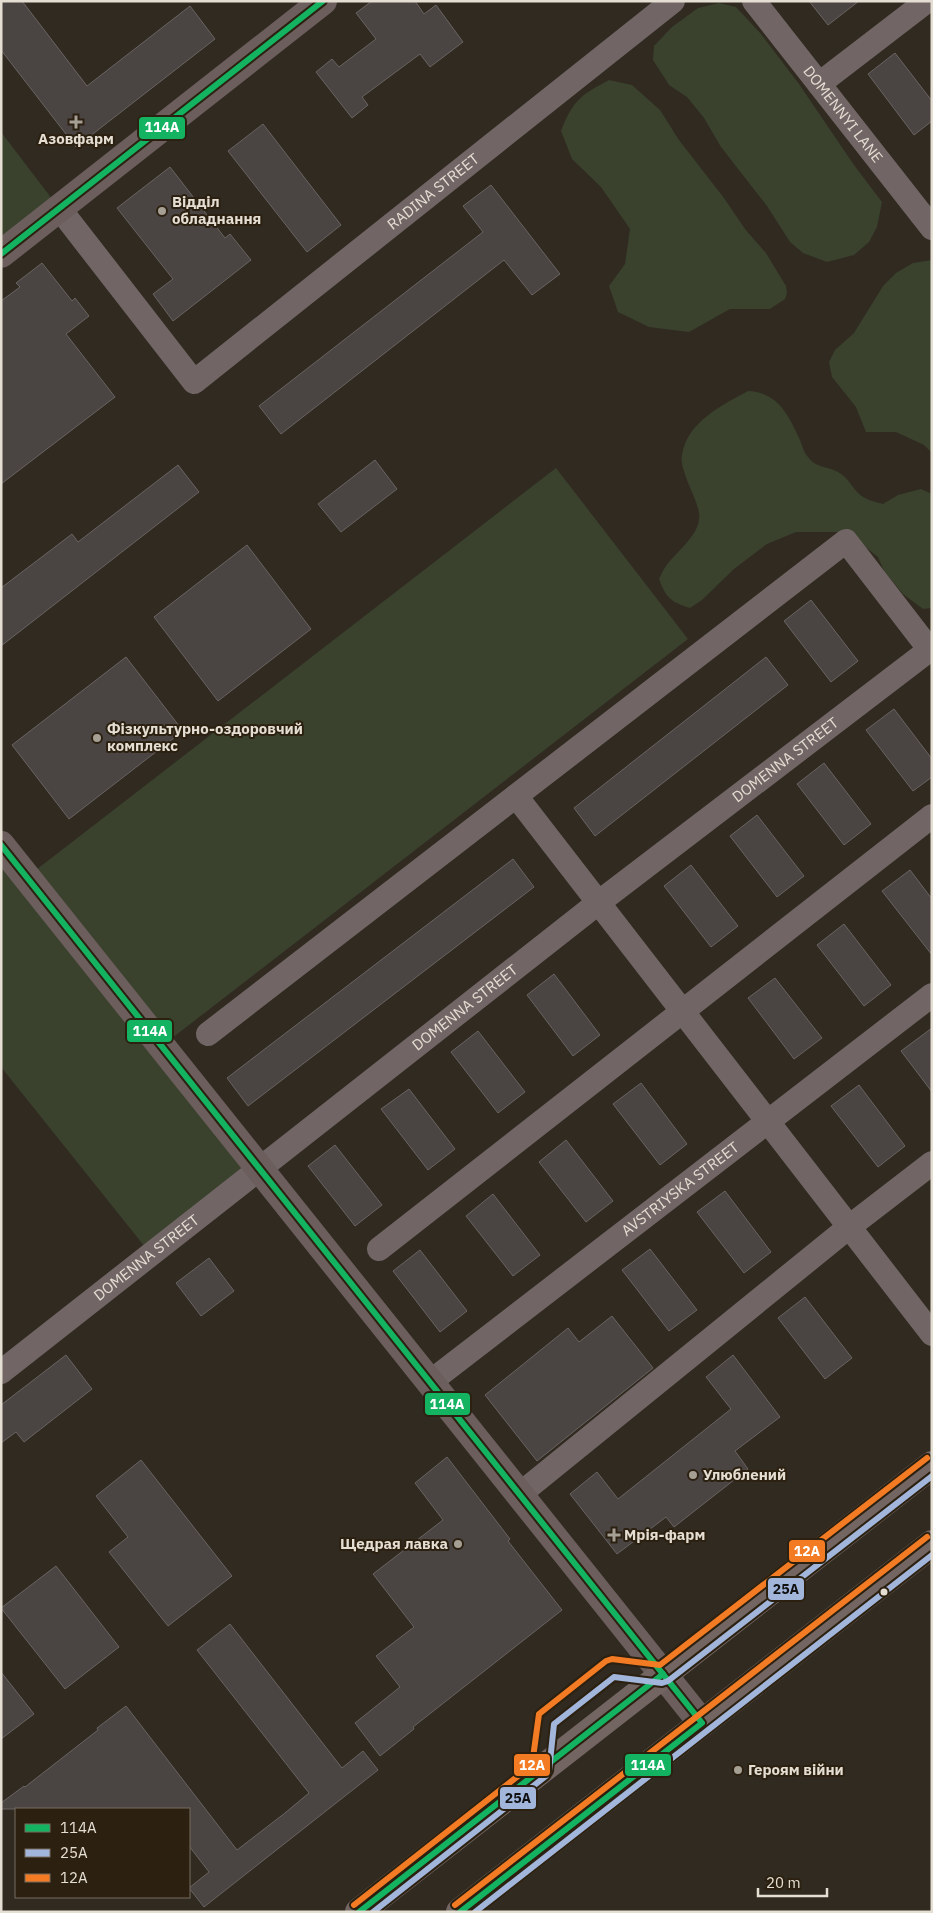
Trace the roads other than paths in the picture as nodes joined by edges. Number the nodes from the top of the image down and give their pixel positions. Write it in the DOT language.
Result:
graph roads {
  1 [pos="323,1"];
  2 [pos="673,1"];
  3 [pos="754,1"];
  4 [pos="927,1"];
  5 [pos="818,84"];
  6 [pos="59,208"];
  7 [pos="932,228"];
  8 [pos="1,254"];
  9 [pos="931,649"];
  10 [pos="516,796"];
  11 [pos="932,816"];
  12 [pos="1,845"];
  13 [pos="598,903"];
  14 [pos="932,995"];
  15 [pos="682,1011"];
  16 [pos="208,1034"];
  17 [pos="768,1122"];
  18 [pos="932,1163"];
  19 [pos="259,1168"];
  20 [pos="849,1228"];
  21 [pos="379,1249"];
  22 [pos="932,1334"];
  23 [pos="1,1372"];
  24 [pos="430,1382"];
  25 [pos="932,1465"];
  26 [pos="520,1494"];
  27 [pos="932,1544"];
  28 [pos="664,1674"];
  29 [pos="702,1723"];
  30 [pos="359,1912"];
  31 [pos="460,1912"];
  1 -- 6 [label="street"];
  2 -- 6 [label="street, RADINA STREET"];
  3 -- 5 [label="street, DOMENNYI LANE"];
  4 -- 5 [label="street"];
  5 -- 7 [label="street, DOMENNYI LANE"];
  6 -- 8 [label="street"];
  9 -- 10 [label="street"];
  9 -- 13 [label="street, DOMENNA STREET"];
  10 -- 13 [label="street"];
  10 -- 16 [label="street"];
  11 -- 15 [label="street"];
  12 -- 19 [label="street"];
  13 -- 15 [label="street"];
  13 -- 19 [label="street, DOMENNA STREET"];
  14 -- 17 [label="street, AVSTRIYSKA STREET"];
  15 -- 17 [label="street"];
  15 -- 21 [label="street"];
  17 -- 20 [label="street"];
  17 -- 24 [label="street, AVSTRIYSKA STREET"];
  18 -- 20 [label="street"];
  19 -- 23 [label="street, DOMENNA STREET"];
  19 -- 24 [label="street"];
  20 -- 22 [label="street"];
  20 -- 26 [label="street"];
  24 -- 26 [label="street"];
  25 -- 28 [label="main road"];
  26 -- 28 [label="street"];
  27 -- 29 [label="main road"];
  28 -- 29 [label="street"];
  28 -- 30 [label="main road"];
  29 -- 31 [label="main road"];
}
